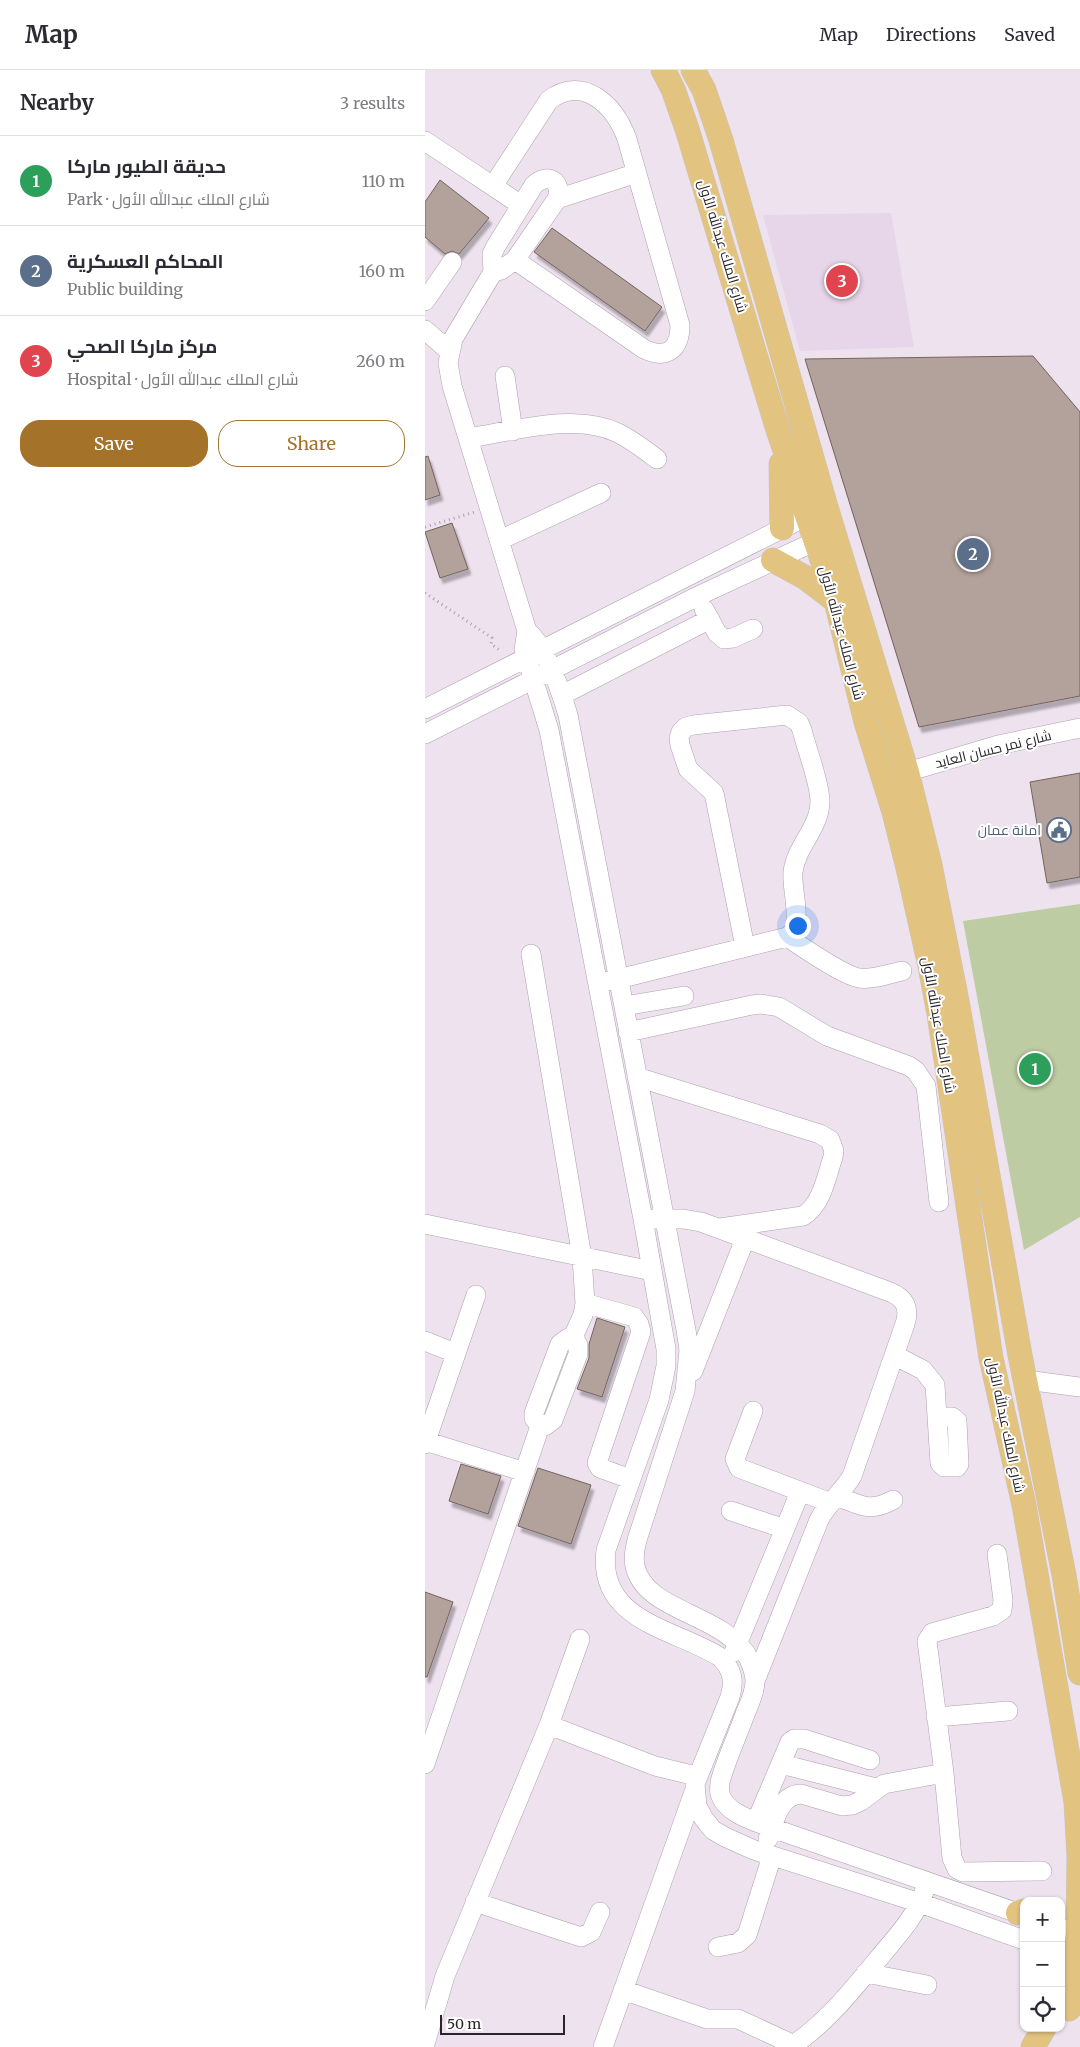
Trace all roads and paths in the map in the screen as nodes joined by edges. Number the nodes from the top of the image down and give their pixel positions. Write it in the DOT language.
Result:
graph roads {
  1 [pos="663,70"];
  2 [pos="693,70"];
  3 [pos="425,141"];
  4 [pos="637,173"];
  5 [pos="493,186"];
  6 [pos="557,199"];
  7 [pos="521,205"];
  8 [pos="515,260"];
  9 [pos="452,262"];
  10 [pos="493,272"];
  11 [pos="425,301"];
  12 [pos="425,330"];
  13 [pos="449,351"];
  14 [pos="505,376"];
  15 [pos="778,430"];
  16 [pos="513,431"];
  17 [pos="469,438"];
  18 [pos="657,459"];
  19 [pos="601,493"];
  20 [pos="490,507"];
  21 [pos="817,512"];
  22 [pos="425,527"];
  23 [pos="782,528"];
  24 [pos="825,537"];
  25 [pos="500,540"];
  26 [pos="773,560"];
  27 [pos="688,576"];
  28 [pos="425,593"];
  29 [pos="698,596"];
  30 [pos="836,601"];
  31 [pos="710,619"];
  32 [pos="753,629"];
  33 [pos="527,631"];
  34 [pos="543,650"];
  35 [pos="522,661"];
  36 [pos="551,672"];
  37 [pos="534,681"];
  38 [pos="562,695"];
  39 [pos="425,709"];
  40 [pos="1080,728"];
  41 [pos="425,734"];
  42 [pos="907,772"];
  43 [pos="787,937"];
  44 [pos="745,947"];
  45 [pos="531,954"];
  46 [pos="902,971"];
  47 [pos="619,978"];
  48 [pos="596,983"];
  49 [pos="684,996"];
  50 [pos="623,1006"];
  51 [pos="628,1032"];
  52 [pos="637,1077"];
  53 [pos="939,1202"];
  54 [pos="666,1218"];
  55 [pos="643,1219"];
  56 [pos="425,1224"];
  57 [pos="718,1228"];
  58 [pos="745,1238"];
  59 [pos="582,1257"];
  60 [pos="652,1271"];
  61 [pos="476,1295"];
  62 [pos="585,1303"];
  63 [pos="425,1341"];
  64 [pos="455,1352"];
  65 [pos="894,1355"];
  66 [pos="1026,1380"];
  67 [pos="1080,1387"];
  68 [pos="685,1391"];
  69 [pos="753,1411"];
  70 [pos="939,1417"];
  71 [pos="425,1442"];
  72 [pos="525,1472"];
  73 [pos="629,1484"];
  74 [pos="800,1492"];
  75 [pos="651,1496"];
  76 [pos="834,1500"];
  77 [pos="893,1500"];
  78 [pos="731,1512"];
  79 [pos="785,1529"];
  80 [pos="997,1554"];
  81 [pos="580,1639"];
  82 [pos="738,1642"];
  83 [pos="729,1665"];
  84 [pos="1080,1673"];
  85 [pos="755,1681"];
  86 [pos="1008,1711"];
  87 [pos="936,1716"];
  88 [pos="549,1725"];
  89 [pos="870,1760"];
  90 [pos="425,1764"];
  91 [pos="781,1764"];
  92 [pos="944,1772"];
  93 [pos="695,1784"];
  94 [pos="876,1788"];
  95 [pos="764,1825"];
  96 [pos="826,1847"];
  97 [pos="767,1854"];
  98 [pos="883,1867"];
  99 [pos="817,1870"];
  100 [pos="1042,1871"];
  101 [pos="928,1882"];
  102 [pos="877,1889"];
  103 [pos="1070,1896"];
  104 [pos="475,1902"];
  105 [pos="920,1903"];
  106 [pos="1017,1911"];
  107 [pos="600,1912"];
  108 [pos="995,1929"];
  109 [pos="1073,1933"];
  110 [pos="1020,1938"];
  111 [pos="718,1947"];
  112 [pos="1066,1968"];
  113 [pos="866,1973"];
  114 [pos="927,1985"];
  115 [pos="623,1990"];
  116 [pos="1070,2009"];
  117 [pos="1042,2032"];
  118 [pos="425,2044"];
  119 [pos="792,2046"];
  120 [pos="603,2047"];
  121 [pos="1033,2047"];
  1 -- 15 [label="main road, شارع الملك عبدالله الأول"];
  2 -- 21 [label="main road, شارع الملك عبدالله الأول"];
  3 -- 5 [label="street"];
  4 -- 5 [label="street"];
  4 -- 6 [label="street"];
  4 -- 8 [label="street"];
  5 -- 7 [label="street"];
  6 -- 7 [label="street"];
  6 -- 8 [label="street"];
  7 -- 10 [label="street"];
  8 -- 10 [label="street"];
  9 -- 11 [label="street"];
  10 -- 13 [label="street"];
  12 -- 13 [label="street"];
  13 -- 17 [label="street"];
  14 -- 16 [label="street"];
  15 -- 21 [label="main road, شارع الملك عبدالله الأول"];
  15 -- 23 [label="main road"];
  16 -- 17 [label="street"];
  16 -- 18 [label="street"];
  17 -- 20 [label="street"];
  19 -- 25 [label="street"];
  20 -- 22 [label="path"];
  20 -- 25 [label="street"];
  21 -- 23 [label="street"];
  21 -- 24 [label="main road, شارع الملك عبدالله الأول"];
  23 -- 27 [label="street"];
  24 -- 26 [label="street"];
  24 -- 30 [label="main road, شارع الملك عبدالله الأول"];
  24 -- 42 [label="main road, شارع الملك عبدالله الأول"];
  25 -- 33 [label="street"];
  26 -- 29 [label="street"];
  26 -- 30 [label="main road"];
  27 -- 29 [label="street"];
  27 -- 34 [label="street"];
  28 -- 35 [label="path"];
  29 -- 31 [label="street"];
  29 -- 36 [label="street"];
  30 -- 103 [label="main road, شارع الملك عبدالله الأول"];
  31 -- 32 [label="street"];
  31 -- 38 [label="street"];
  33 -- 34 [label="street"];
  33 -- 35 [label="street"];
  34 -- 35 [label="street"];
  34 -- 36 [label="street"];
  35 -- 37 [label="street"];
  35 -- 39 [label="street"];
  36 -- 37 [label="street"];
  36 -- 38 [label="street"];
  37 -- 41 [label="street"];
  37 -- 48 [label="street"];
  38 -- 47 [label="street"];
  40 -- 42 [label="street, شارع نمر حسان العايد"];
  42 -- 66 [label="main road, شارع الملك عبدالله الأول"];
  43 -- 44 [label="street"];
  43 -- 44 [label="street"];
  43 -- 46 [label="street"];
  44 -- 47 [label="street"];
  45 -- 59 [label="street"];
  47 -- 48 [label="street"];
  47 -- 50 [label="street"];
  48 -- 55 [label="street"];
  49 -- 50 [label="street"];
  50 -- 51 [label="street"];
  51 -- 52 [label="street"];
  51 -- 53 [label="street"];
  52 -- 54 [label="street"];
  52 -- 57 [label="street"];
  54 -- 55 [label="street"];
  54 -- 57 [label="street"];
  54 -- 68 [label="street"];
  55 -- 60 [label="street"];
  56 -- 59 [label="street"];
  57 -- 58 [label="street"];
  58 -- 65 [label="street"];
  58 -- 68 [label="street"];
  59 -- 60 [label="street"];
  59 -- 62 [label="street"];
  60 -- 73 [label="street"];
  61 -- 64 [label="street"];
  62 -- 72 [label="street"];
  62 -- 73 [label="street"];
  63 -- 64 [label="street"];
  64 -- 71 [label="street"];
  65 -- 70 [label="street"];
  65 -- 76 [label="street"];
  66 -- 67 [label="street"];
  66 -- 84 [label="main road, شارع الملك عبدالله الأول"];
  68 -- 75 [label="street"];
  69 -- 74 [label="street"];
  71 -- 72 [label="street"];
  72 -- 90 [label="street"];
  73 -- 75 [label="street"];
  73 -- 83 [label="street"];
  74 -- 76 [label="street"];
  74 -- 79 [label="street"];
  75 -- 82 [label="street"];
  76 -- 77 [label="street"];
  76 -- 85 [label="street"];
  78 -- 79 [label="street"];
  79 -- 82 [label="street"];
  80 -- 87 [label="street"];
  81 -- 88 [label="street"];
  82 -- 83 [label="street"];
  82 -- 85 [label="street"];
  83 -- 93 [label="street"];
  85 -- 95 [label="street"];
  86 -- 87 [label="street"];
  87 -- 92 [label="street"];
  88 -- 93 [label="street"];
  88 -- 104 [label="street"];
  89 -- 91 [label="street"];
  91 -- 94 [label="street"];
  91 -- 95 [label="street"];
  92 -- 94 [label="street"];
  92 -- 100 [label="street"];
  93 -- 97 [label="street"];
  93 -- 115 [label="street"];
  94 -- 95 [label="street"];
  95 -- 96 [label="street"];
  95 -- 97 [label="street"];
  96 -- 98 [label="street"];
  96 -- 99 [label="street"];
  97 -- 99 [label="street"];
  97 -- 111 [label="street"];
  98 -- 101 [label="street"];
  98 -- 102 [label="street"];
  99 -- 102 [label="street"];
  101 -- 105 [label="street"];
  101 -- 106 [label="street"];
  102 -- 105 [label="street"];
  103 -- 109 [label="main road, شارع الملك عبدالله الأول"];
  104 -- 107 [label="street"];
  104 -- 118 [label="street"];
  105 -- 108 [label="street"];
  105 -- 113 [label="street"];
  106 -- 108 [label="street"];
  108 -- 110 [label="street"];
  109 -- 112 [label="main road, شارع الملك عبدالله الأول"];
  112 -- 116 [label="main road, شارع الملك عبدالله الأول"];
  113 -- 114 [label="street"];
  113 -- 119 [label="street"];
  115 -- 119 [label="street"];
  115 -- 120 [label="street"];
  117 -- 121 [label="main road"];
}
